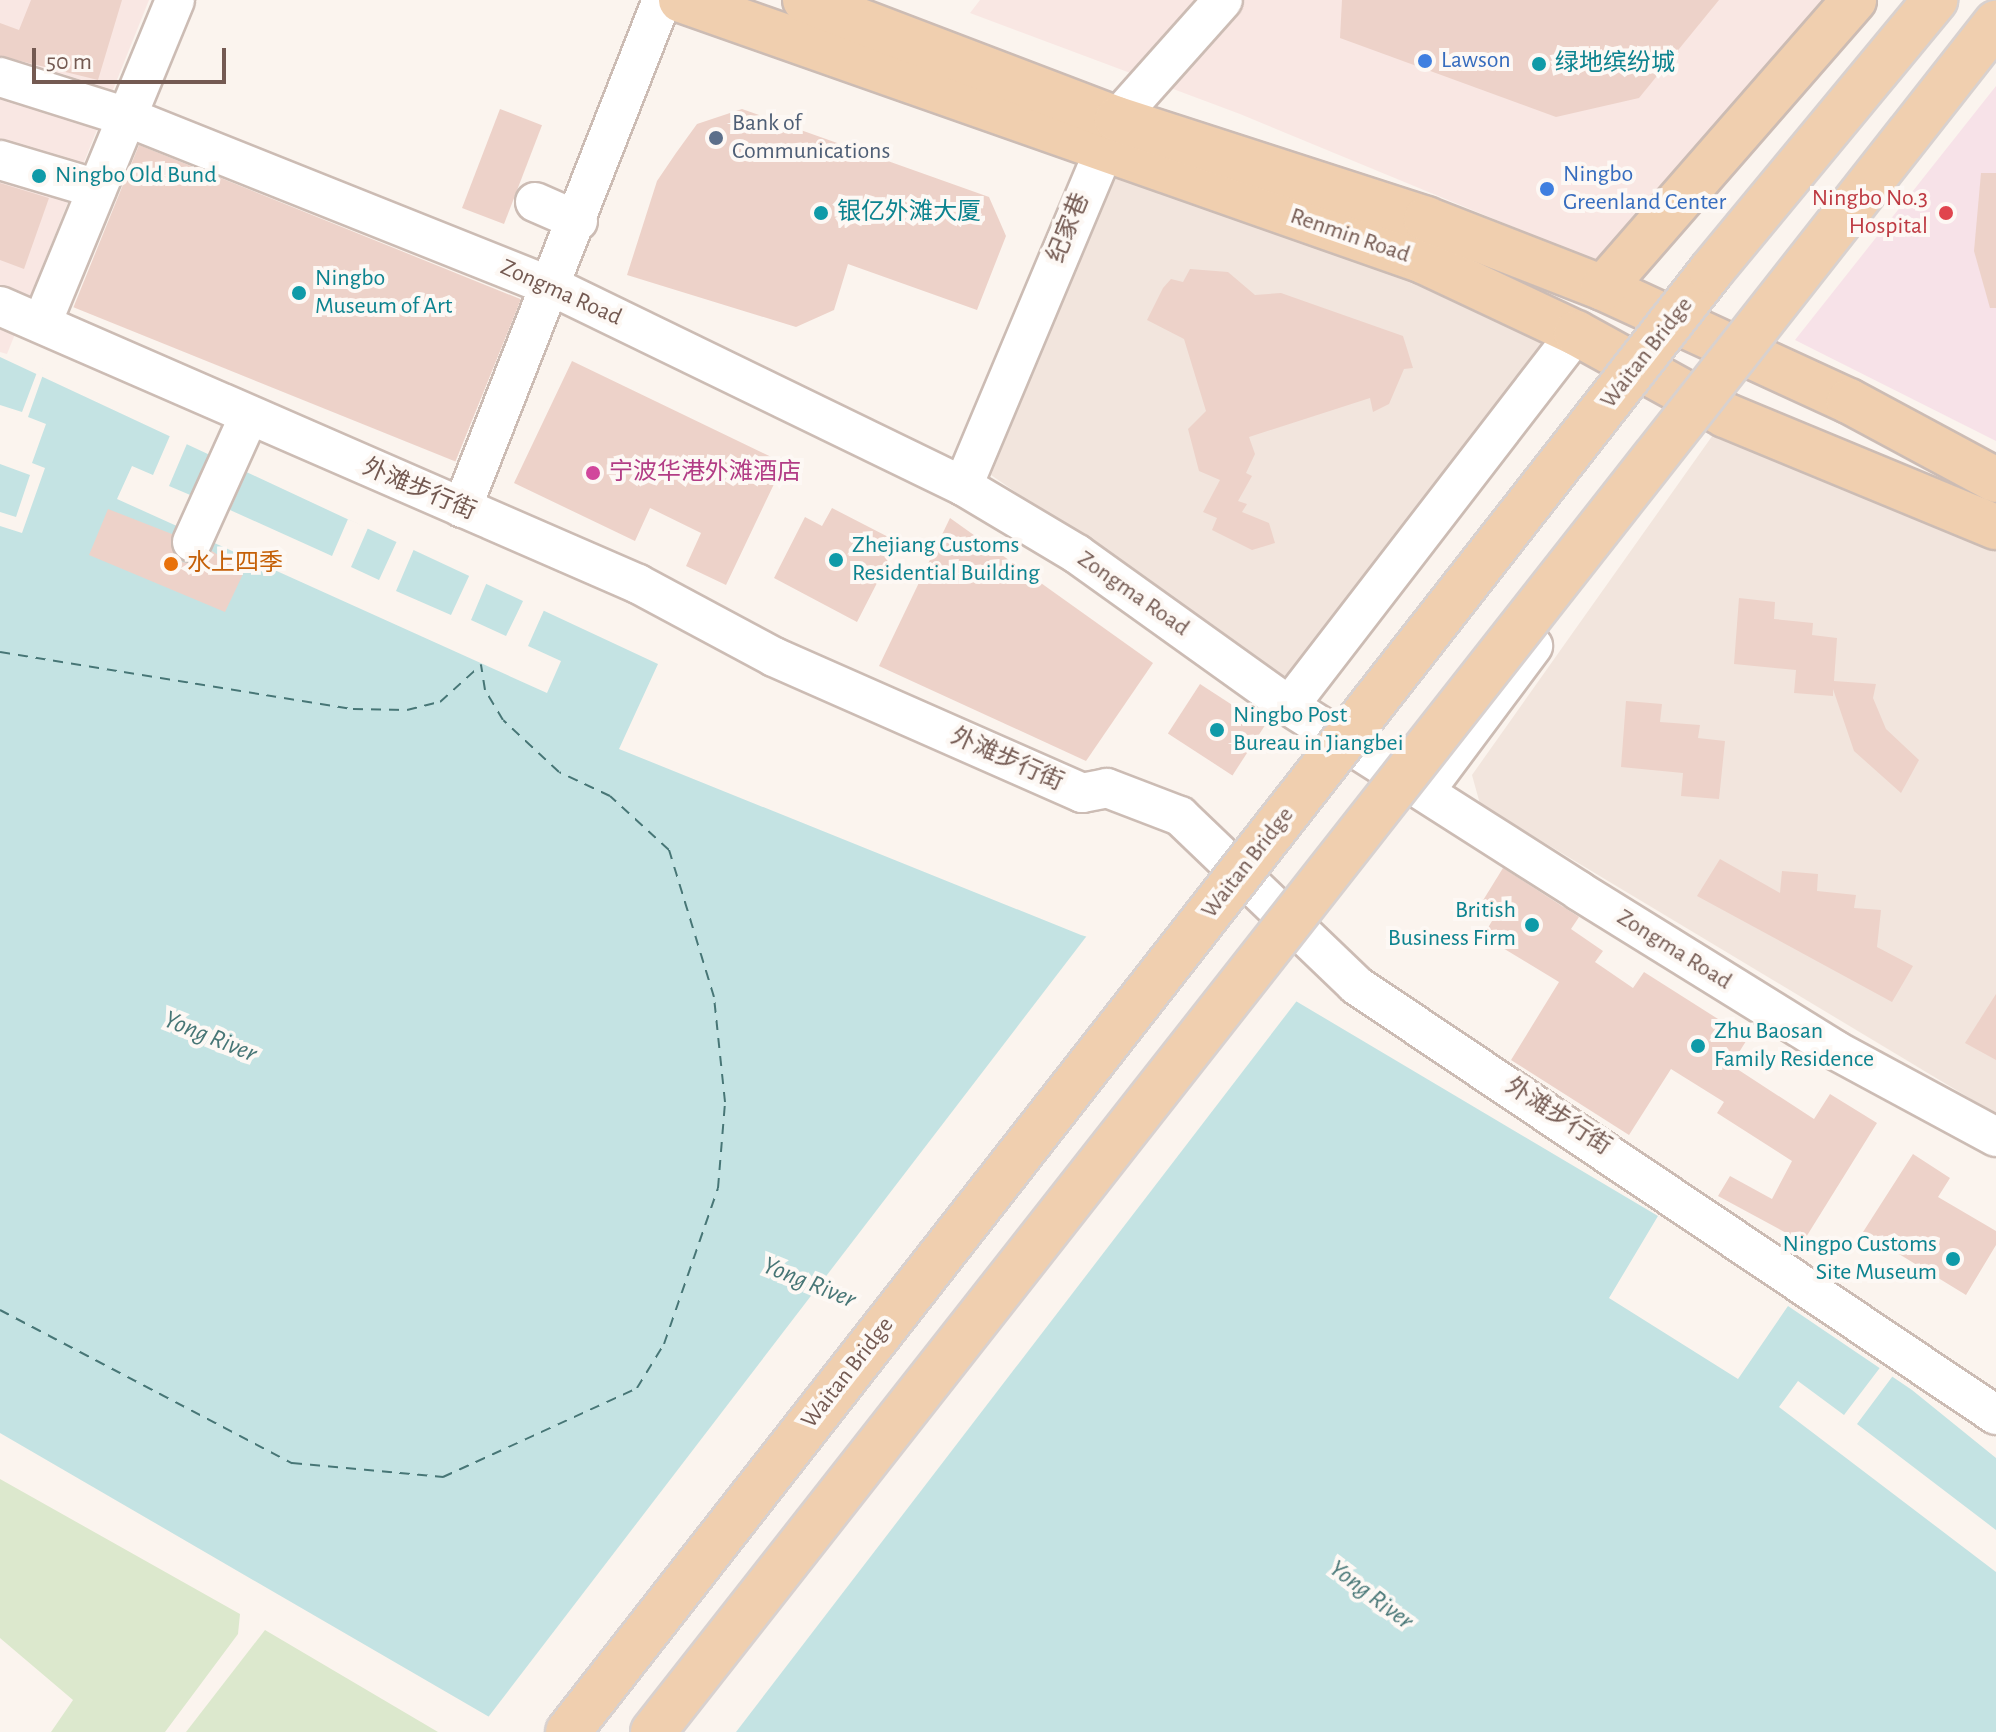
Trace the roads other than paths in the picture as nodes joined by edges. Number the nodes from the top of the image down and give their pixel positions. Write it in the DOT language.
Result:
graph roads {
  1 [pos="175,0"];
  2 [pos="662,0"];
  3 [pos="681,0"];
  4 [pos="805,0"];
  5 [pos="1223,0"];
  6 [pos="1854,0"];
  7 [pos="1935,0"];
  8 [pos="1996,23"];
  9 [pos="1996,58"];
  10 [pos="0,77"];
  11 [pos="127,117"];
  12 [pos="1109,134"];
  13 [pos="0,160"];
  14 [pos="97,189"];
  15 [pos="535,202"];
  16 [pos="578,221"];
  17 [pos="553,287"];
  18 [pos="1603,288"];
  19 [pos="0,306"];
  20 [pos="42,323"];
  21 [pos="1576,333"];
  22 [pos="1758,359"];
  23 [pos="1709,407"];
  24 [pos="249,416"];
  25 [pos="1996,480"];
  26 [pos="963,486"];
  27 [pos="462,508"];
  28 [pos="1996,527"];
  29 [pos="192,542"];
  30 [pos="1289,706"];
  31 [pos="1425,791"];
  32 [pos="1996,1137"];
  33 [pos="1996,1415"];
  34 [pos="568,1732"];
  35 [pos="653,1732"];
  1 -- 11 [label="street"];
  2 -- 16 [label="street"];
  3 -- 12 [label="main road, Renmin Road"];
  4 -- 12 [label="main road, Renmin Road"];
  5 -- 12 [label="street, 纪家巷"];
  6 -- 18 [label="main road"];
  7 -- 34 [label="main road, Waitan Bridge, bridge"];
  8 -- 35 [label="main road, bridge"];
  9 -- 22 [label="main road"];
  10 -- 11 [label="street, Zongma Road"];
  11 -- 14 [label="street"];
  11 -- 17 [label="street, Zongma Road"];
  12 -- 18 [label="main road, Renmin Road"];
  12 -- 21 [label="main road, Renmin Road"];
  12 -- 26 [label="street, 纪家巷"];
  13 -- 14 [label="street"];
  14 -- 20 [label="street"];
  15 -- 16 [label="street"];
  16 -- 17 [label="street"];
  17 -- 26 [label="street, Zongma Road"];
  17 -- 27 [label="street"];
  18 -- 22 [label="main road, Renmin Road"];
  19 -- 20 [label="street, 外滩步行街"];
  20 -- 24 [label="street, 外滩步行街"];
  21 -- 23 [label="main road, Renmin Road"];
  21 -- 30 [label="street"];
  22 -- 25 [label="main road, Renmin Road"];
  23 -- 28 [label="main road, Renmin Road"];
  23 -- 31 [label="street"];
  24 -- 27 [label="street, 外滩步行街"];
  24 -- 29 [label="street"];
  26 -- 30 [label="street, Zongma Road"];
  27 -- 33 [label="street, 外滩步行街"];
  30 -- 31 [label="street, Zongma Road"];
  31 -- 32 [label="street, Zongma Road"];
}
